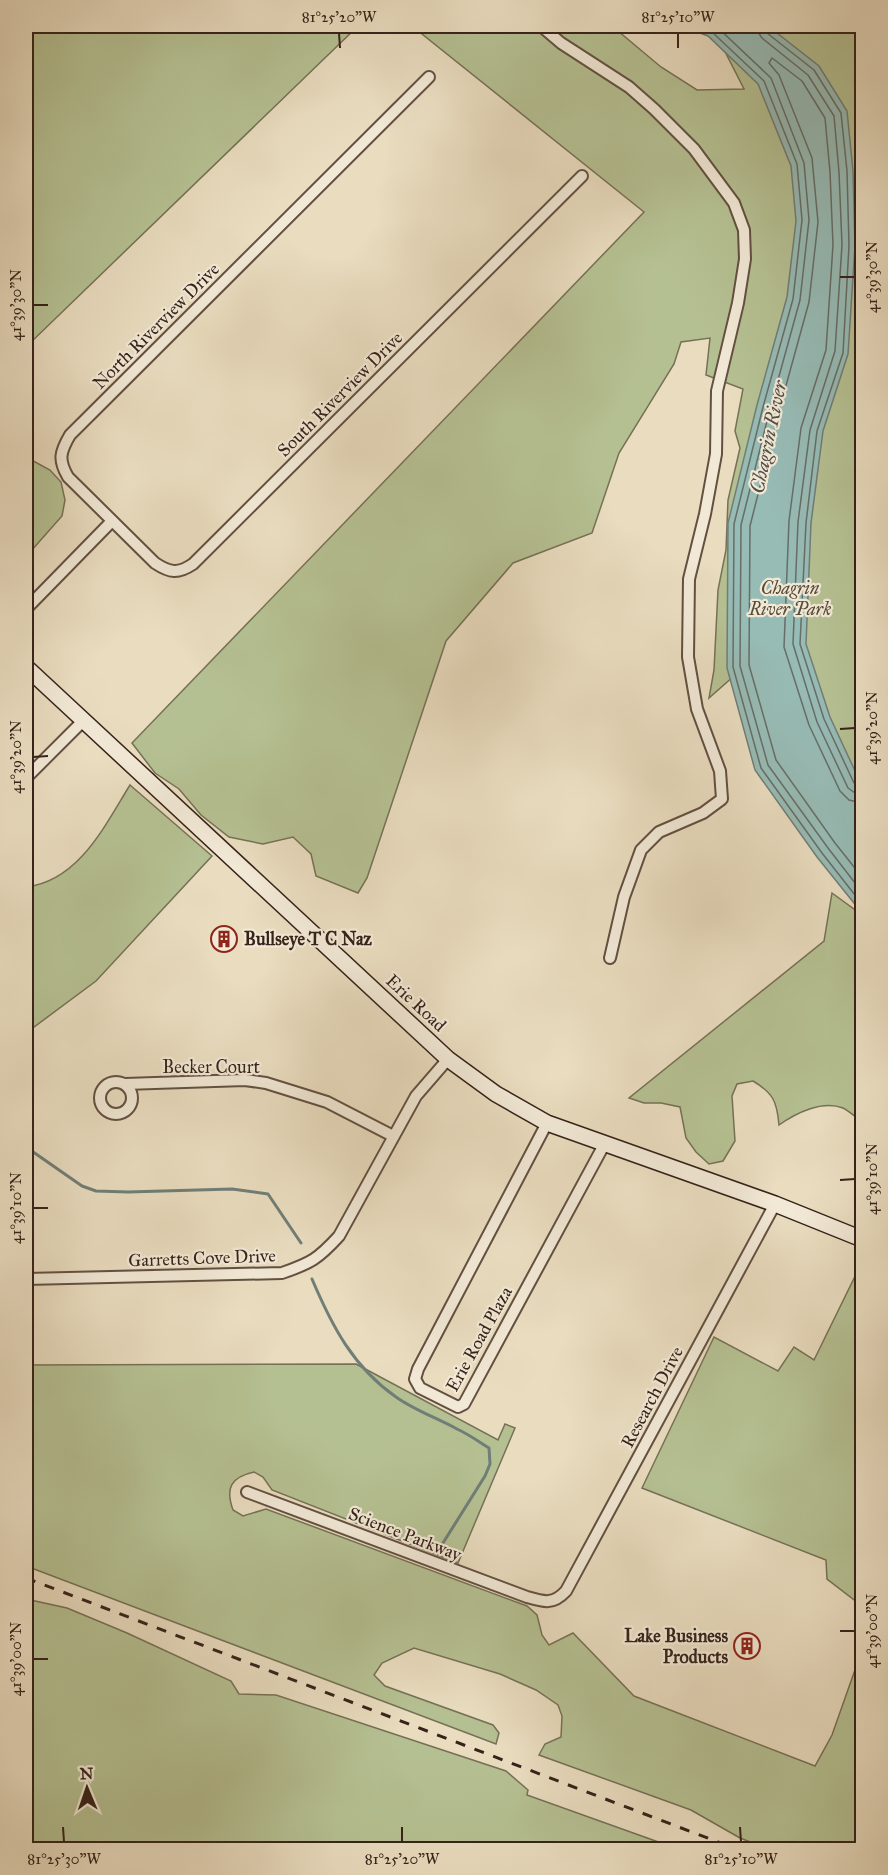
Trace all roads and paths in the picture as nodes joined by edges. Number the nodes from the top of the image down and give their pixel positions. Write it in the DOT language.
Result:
graph roads {
  1 [pos="541,26"];
  2 [pos="429,77"];
  3 [pos="582,176"];
  4 [pos="112,521"];
  5 [pos="26,609"];
  6 [pos="26,667"];
  7 [pos="83,721"];
  8 [pos="26,778"];
  9 [pos="610,958"];
  10 [pos="448,1059"];
  11 [pos="125,1084"];
  12 [pos="547,1123"];
  13 [pos="393,1136"];
  14 [pos="605,1143"];
  15 [pos="775,1204"];
  16 [pos="862,1239"];
  17 [pos="26,1279"];
  18 [pos="248,1492"];
  19 [pos="553,1602"];
  1 -- 9 [label="street"];
  2 -- 4 [label="street, North Riverview Drive"];
  3 -- 4 [label="street, South Riverview Drive"];
  4 -- 5 [label="street"];
  6 -- 7 [label="street, Erie Road"];
  7 -- 8 [label="street"];
  7 -- 10 [label="street, Erie Road"];
  10 -- 12 [label="street, Erie Road"];
  10 -- 13 [label="street, Garretts Cove Drive"];
  11 -- 13 [label="street, Becker Court"];
  12 -- 14 [label="street, Erie Road"];
  12 -- 14 [label="street, Erie Road Plaza"];
  13 -- 17 [label="street, Garretts Cove Drive"];
  14 -- 15 [label="street, Erie Road"];
  15 -- 16 [label="street, Erie Road"];
  15 -- 19 [label="street, Research Drive"];
  18 -- 19 [label="street, Science Parkway"];
}
